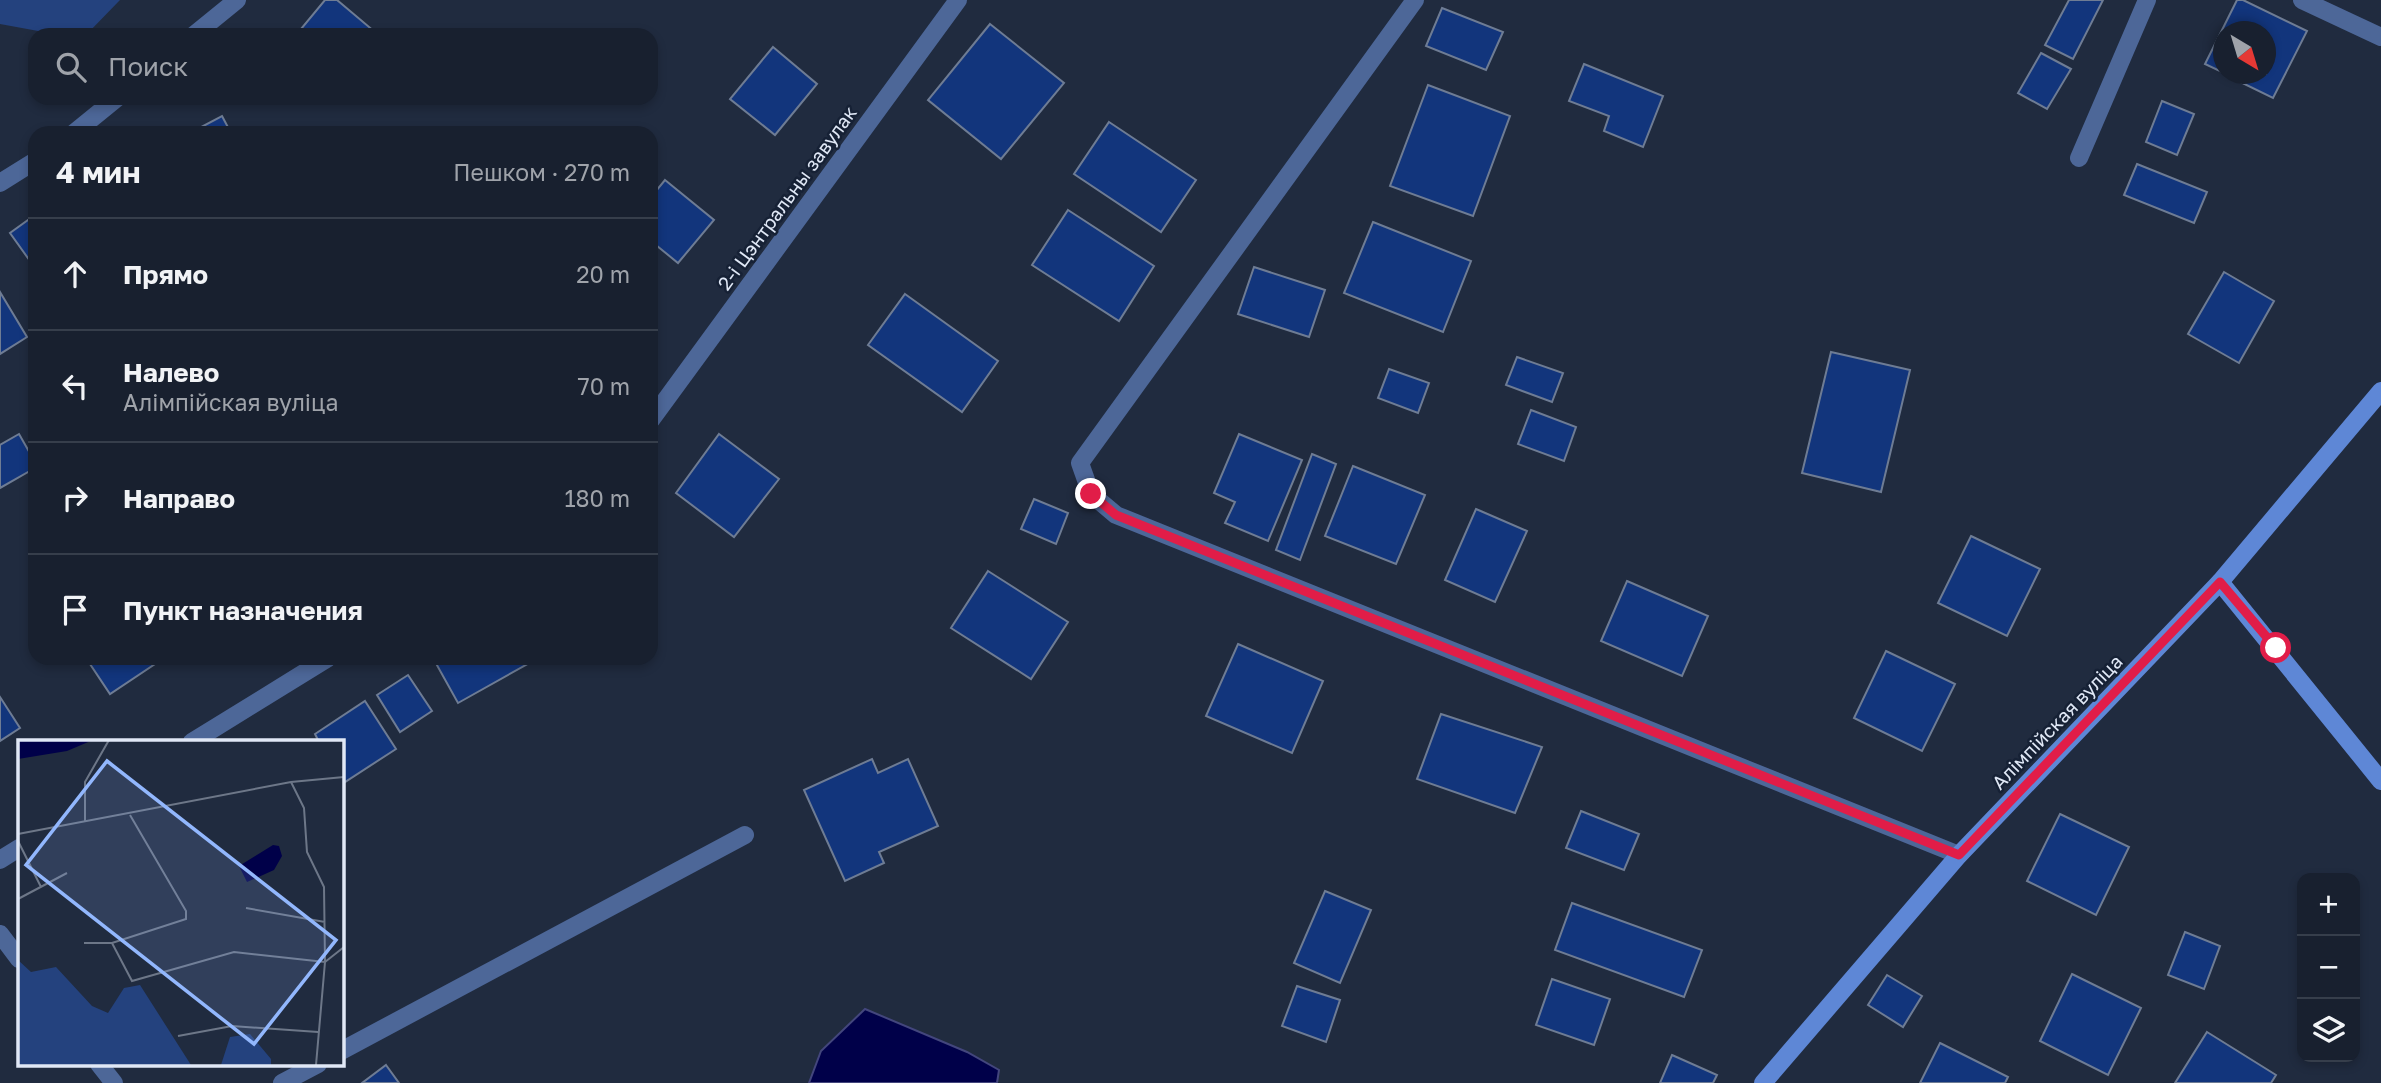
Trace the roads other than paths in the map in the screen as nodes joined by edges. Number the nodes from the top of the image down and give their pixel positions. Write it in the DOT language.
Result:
graph roads {
  1 [pos="237,0"];
  2 [pos="958,0"];
  3 [pos="1415,0"];
  4 [pos="2147,0"];
  5 [pos="2302,0"];
  6 [pos="203,28"];
  7 [pos="2381,37"];
  8 [pos="108,105"];
  9 [pos="83,126"];
  10 [pos="2079,158"];
  11 [pos="28,165"];
  12 [pos="0,183"];
  13 [pos="2381,391"];
  14 [pos="658,410"];
  15 [pos="2220,582"];
  16 [pos="317,665"];
  17 [pos="195,740"];
  18 [pos="2381,780"];
  19 [pos="745,835"];
  20 [pos="18,849"];
  21 [pos="1959,855"];
  22 [pos="0,860"];
  23 [pos="0,934"];
  24 [pos="18,958"];
  25 [pos="343,1050"];
  26 [pos="101,1066"];
  27 [pos="314,1066"];
  28 [pos="114,1083"];
  29 [pos="282,1083"];
  30 [pos="1763,1083"];
  1 -- 6 [label="street"];
  2 -- 14 [label="street, 2-і Цэнтральны завулак"];
  3 -- 21 [label="street"];
  4 -- 10 [label="street"];
  5 -- 7 [label="street"];
  8 -- 9 [label="street"];
  11 -- 12 [label="street"];
  13 -- 15 [label="street, Алімпійская вуліца"];
  15 -- 18 [label="street"];
  15 -- 21 [label="street, Алімпійская вуліца"];
  16 -- 17 [label="street"];
  19 -- 25 [label="street"];
  20 -- 22 [label="street"];
  21 -- 30 [label="street, Алімпійская вуліца"];
  23 -- 24 [label="street"];
  26 -- 28 [label="street"];
  27 -- 29 [label="street"];
}
